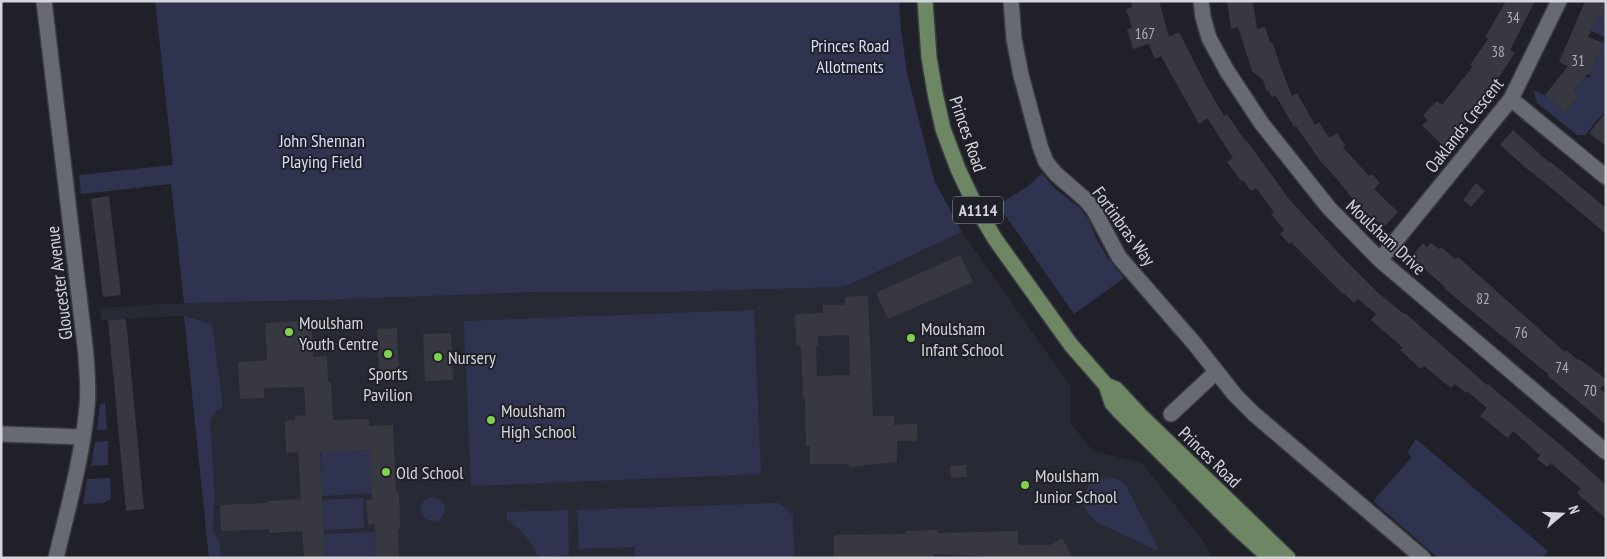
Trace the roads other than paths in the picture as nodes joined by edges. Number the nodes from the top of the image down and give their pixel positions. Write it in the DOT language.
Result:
graph roads {
  1 [pos="44,1"];
  2 [pos="925,1"];
  3 [pos="1011,1"];
  4 [pos="1201,1"];
  5 [pos="1559,1"];
  6 [pos="1511,99"];
  7 [pos="1606,177"];
  8 [pos="1380,260"];
  9 [pos="1216,372"];
  10 [pos="1106,385"];
  11 [pos="1171,414"];
  12 [pos="1,434"];
  13 [pos="83,437"];
  14 [pos="1606,452"];
  15 [pos="56,558"];
  16 [pos="1270,558"];
  17 [pos="1288,558"];
  18 [pos="1423,558"];
  1 -- 13 [label="street, Gloucester Avenue"];
  2 -- 10 [label="main road, Princes Road / A1114"];
  3 -- 9 [label="street, Fortinbras Way"];
  4 -- 8 [label="street, Moulsham Drive"];
  5 -- 6 [label="street, Oaklands Crescent"];
  6 -- 7 [label="street"];
  6 -- 8 [label="street, Oaklands Crescent"];
  8 -- 14 [label="street, Moulsham Drive"];
  9 -- 11 [label="street"];
  9 -- 18 [label="street, Fortinbras Way"];
  10 -- 16 [label="main road, Princes Road / A1114"];
  10 -- 17 [label="main road, Princes Road / A1114"];
  12 -- 13 [label="street"];
  13 -- 15 [label="street, Gloucester Avenue"];
}
